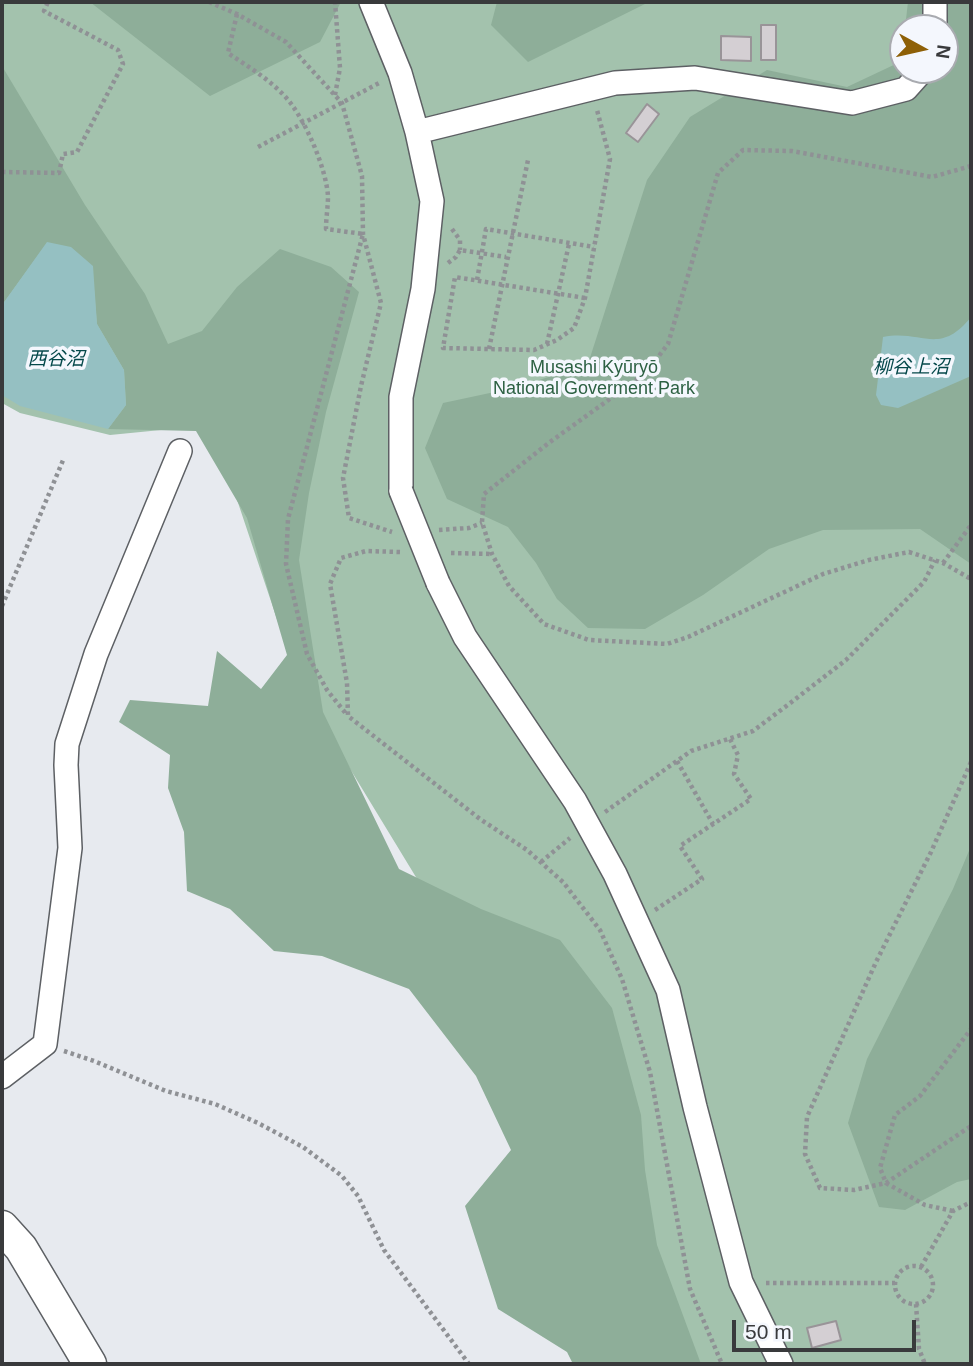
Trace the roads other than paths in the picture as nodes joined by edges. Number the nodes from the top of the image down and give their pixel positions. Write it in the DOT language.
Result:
graph roads {
  1 [pos="370,2"];
  2 [pos="910,84"];
  3 [pos="417,132"];
  4 [pos="180,451"];
  5 [pos="2,1077"];
  6 [pos="2,1227"];
  7 [pos="90,1364"];
  8 [pos="781,1364"];
  1 -- 3 [label="street"];
  2 -- 3 [label="street"];
  3 -- 8 [label="street, bridge"];
  4 -- 5 [label="street"];
  6 -- 7 [label="street"];
}
